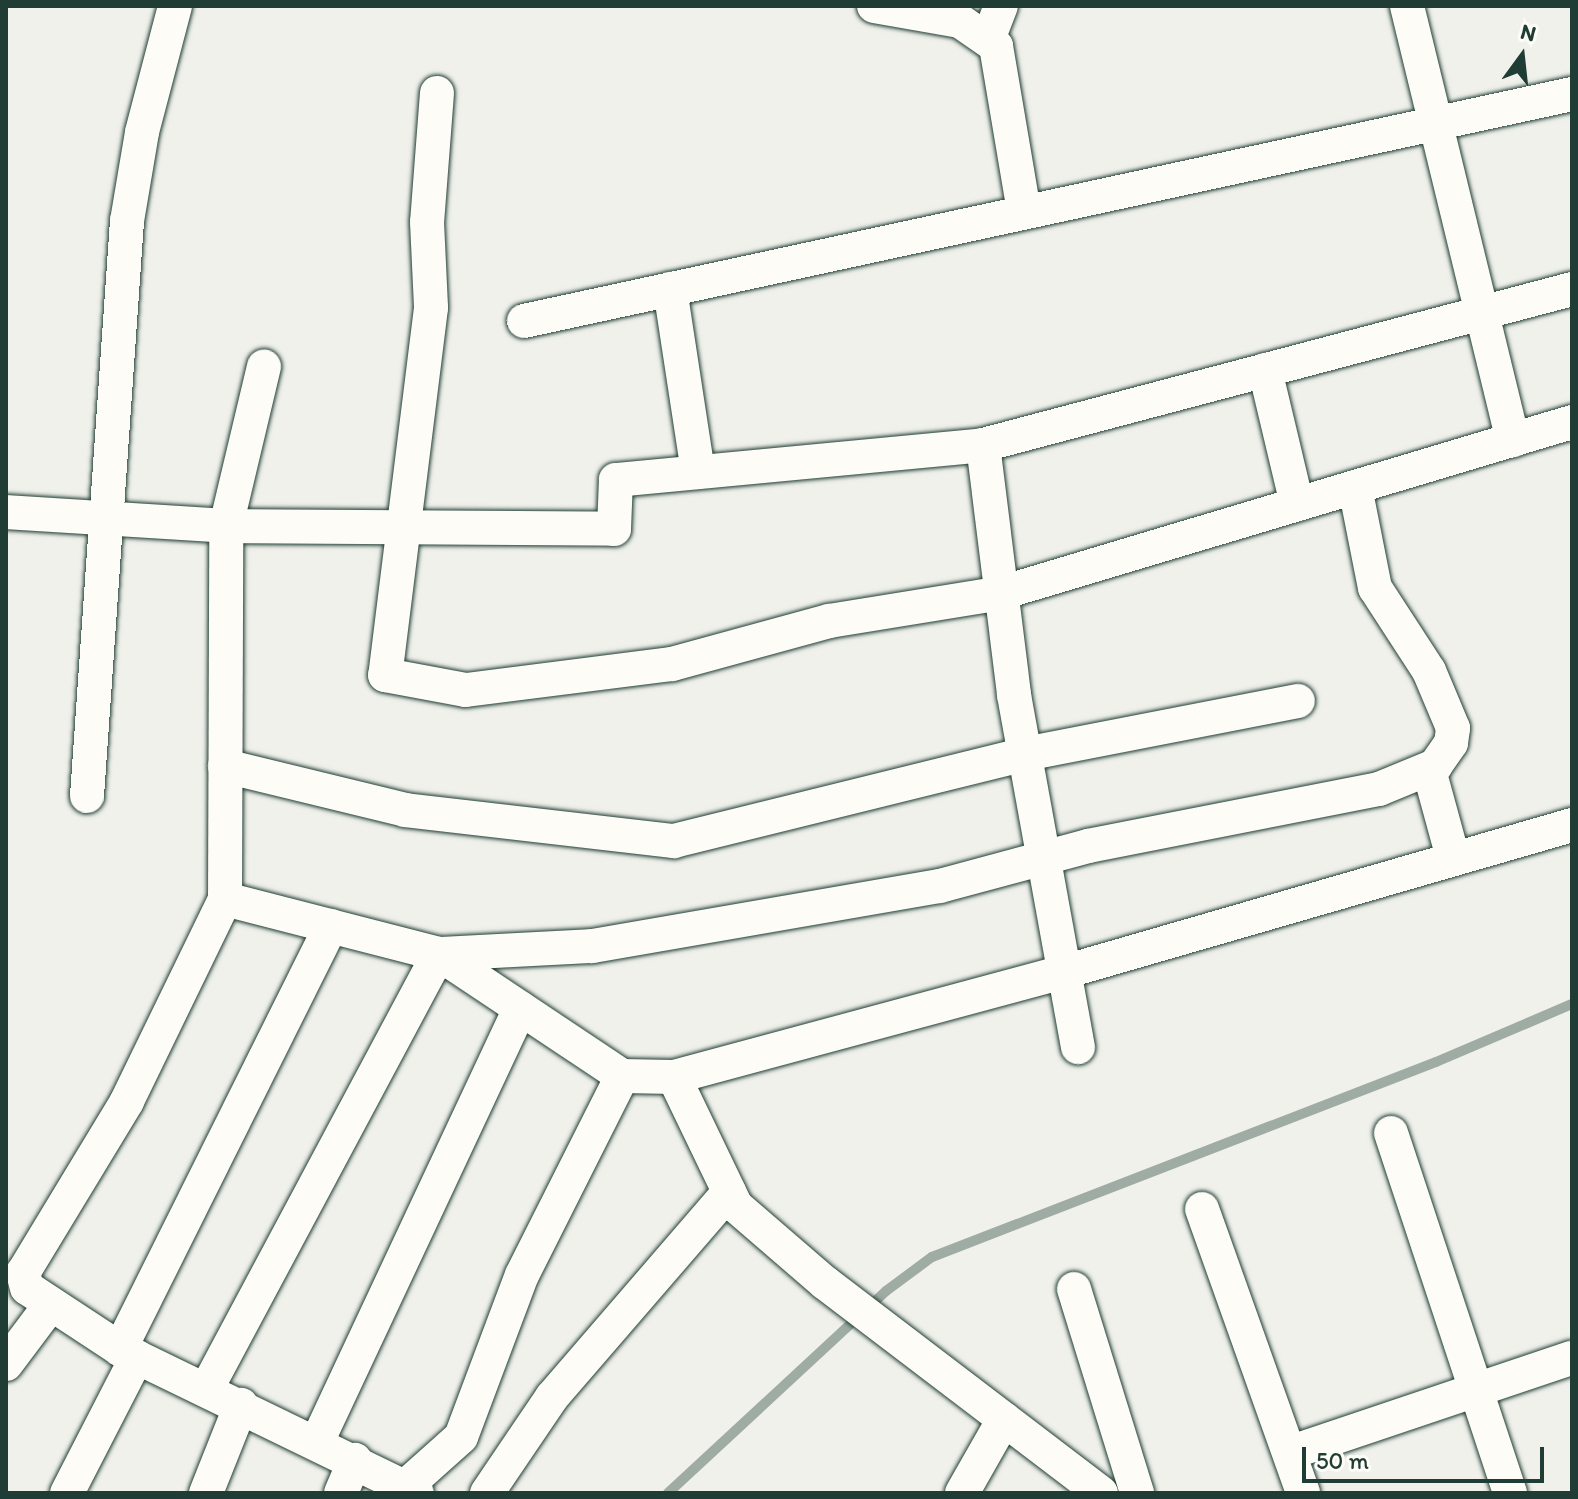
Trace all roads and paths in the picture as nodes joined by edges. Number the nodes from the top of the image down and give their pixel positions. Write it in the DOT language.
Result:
graph roads {
  1 [pos="175,6"];
  2 [pos="874,6"];
  3 [pos="1407,6"];
  4 [pos="995,21"];
  5 [pos="437,93"];
  6 [pos="1572,94"];
  7 [pos="1434,123"];
  8 [pos="1024,212"];
  9 [pos="670,289"];
  10 [pos="1572,289"];
  11 [pos="1478,313"];
  12 [pos="524,321"];
  13 [pos="264,366"];
  14 [pos="1265,370"];
  15 [pos="1572,422"];
  16 [pos="1513,440"];
  17 [pos="983,445"];
  18 [pos="698,472"];
  19 [pos="1355,487"];
  20 [pos="1297,504"];
  21 [pos="6,512"];
  22 [pos="108,519"];
  23 [pos="226,526"];
  24 [pos="404,527"];
  25 [pos="1001,593"];
  26 [pos="1298,701"];
  27 [pos="1025,754"];
  28 [pos="225,766"];
  29 [pos="1429,770"];
  30 [pos="87,796"];
  31 [pos="1572,825"];
  32 [pos="1044,858"];
  33 [pos="1453,858"];
  34 [pos="225,899"];
  35 [pos="331,926"];
  36 [pos="439,954"];
  37 [pos="1064,972"];
  38 [pos="520,1008"];
  39 [pos="1078,1047"];
  40 [pos="622,1076"];
  41 [pos="674,1077"];
  42 [pos="1391,1133"];
  43 [pos="729,1192"];
  44 [pos="1202,1209"];
  45 [pos="1074,1289"];
  46 [pos="51,1304"];
  47 [pos="129,1353"];
  48 [pos="1572,1358"];
  49 [pos="6,1364"];
  50 [pos="207,1388"];
  51 [pos="1475,1390"];
  52 [pos="241,1405"];
  53 [pos="1004,1419"];
  54 [pos="317,1442"];
  55 [pos="1292,1452"];
  56 [pos="355,1460"];
  57 [pos="411,1490"];
  58 [pos="67,1493"];
  59 [pos="206,1493"];
  60 [pos="341,1493"];
  61 [pos="487,1493"];
  62 [pos="962,1493"];
  63 [pos="1101,1493"];
  64 [pos="1137,1493"];
  65 [pos="1303,1493"];
  66 [pos="1510,1493"];
  1 -- 22 [label="street"];
  2 -- 4 [label="street"];
  3 -- 7 [label="street"];
  4 -- 8 [label="street"];
  5 -- 24 [label="street"];
  6 -- 7 [label="street"];
  7 -- 8 [label="street"];
  7 -- 11 [label="street"];
  8 -- 9 [label="street"];
  9 -- 12 [label="street"];
  9 -- 18 [label="street"];
  10 -- 11 [label="street"];
  11 -- 14 [label="street"];
  11 -- 16 [label="street"];
  13 -- 23 [label="street"];
  14 -- 17 [label="street"];
  14 -- 20 [label="street"];
  15 -- 16 [label="street"];
  16 -- 19 [label="street"];
  17 -- 18 [label="street"];
  17 -- 25 [label="street"];
  18 -- 24 [label="street"];
  19 -- 20 [label="street"];
  19 -- 29 [label="street"];
  20 -- 25 [label="street"];
  21 -- 22 [label="street"];
  22 -- 23 [label="street"];
  22 -- 30 [label="street"];
  23 -- 24 [label="street"];
  23 -- 28 [label="street"];
  24 -- 25 [label="street"];
  25 -- 27 [label="street"];
  26 -- 27 [label="street"];
  27 -- 28 [label="street"];
  27 -- 32 [label="street"];
  28 -- 34 [label="street"];
  29 -- 32 [label="street"];
  29 -- 33 [label="street"];
  31 -- 33 [label="street"];
  32 -- 36 [label="street"];
  32 -- 37 [label="street"];
  33 -- 37 [label="street"];
  34 -- 35 [label="street"];
  34 -- 46 [label="street"];
  35 -- 36 [label="street"];
  35 -- 47 [label="street"];
  36 -- 38 [label="street"];
  36 -- 50 [label="street"];
  37 -- 39 [label="street"];
  37 -- 41 [label="street"];
  38 -- 40 [label="street"];
  38 -- 54 [label="street"];
  40 -- 41 [label="street"];
  40 -- 57 [label="street"];
  41 -- 43 [label="street"];
  42 -- 51 [label="street"];
  43 -- 53 [label="street"];
  43 -- 61 [label="street"];
  44 -- 55 [label="street"];
  45 -- 64 [label="street"];
  46 -- 47 [label="street"];
  46 -- 49 [label="street"];
  47 -- 50 [label="street"];
  47 -- 58 [label="street"];
  48 -- 51 [label="street"];
  50 -- 52 [label="street"];
  51 -- 55 [label="street"];
  51 -- 66 [label="street"];
  52 -- 54 [label="street"];
  52 -- 59 [label="street"];
  53 -- 62 [label="street"];
  53 -- 63 [label="street"];
  54 -- 56 [label="street"];
  55 -- 65 [label="street"];
  56 -- 57 [label="street"];
  56 -- 60 [label="street"];
}
